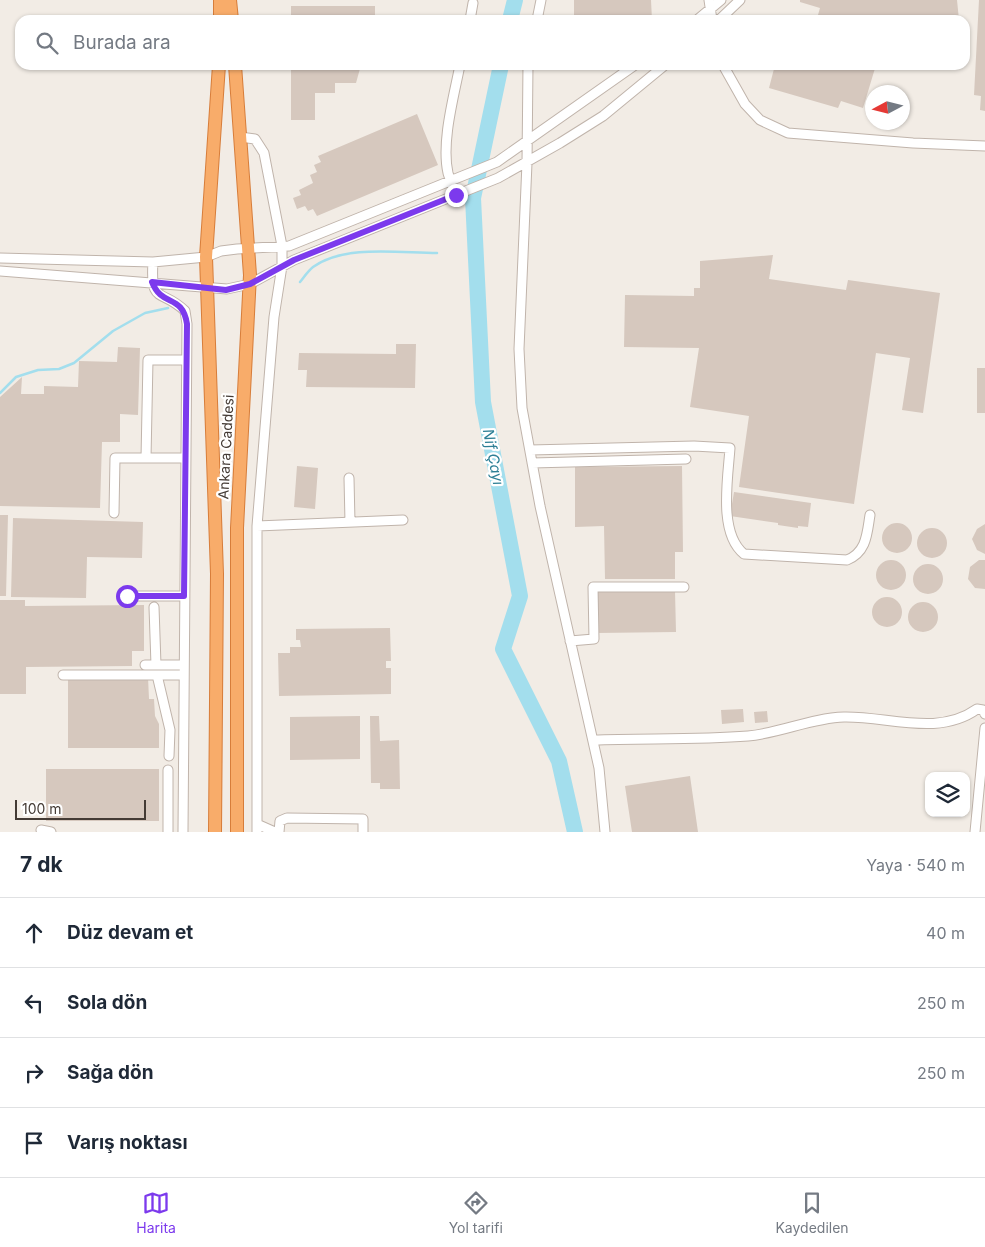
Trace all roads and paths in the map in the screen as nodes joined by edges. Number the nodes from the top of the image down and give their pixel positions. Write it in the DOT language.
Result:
graph roads {
  1 [pos="220,0"];
  2 [pos="230,0"];
  3 [pos="541,0"];
  4 [pos="709,0"];
  5 [pos="721,0"];
  6 [pos="740,0"];
  7 [pos="473,3"];
  8 [pos="711,10"];
  9 [pos="220,15"];
  10 [pos="232,15"];
  11 [pos="471,15"];
  12 [pos="538,15"];
  13 [pos="704,15"];
  14 [pos="712,15"];
  15 [pos="724,15"];
  16 [pos="219,70"];
  17 [pos="235,70"];
  18 [pos="459,70"];
  19 [pos="528,70"];
  20 [pos="628,70"];
  21 [pos="659,70"];
  22 [pos="726,70"];
  23 [pos="240,137"];
  24 [pos="527,143"];
  25 [pos="985,146"];
  26 [pos="527,163"];
  27 [pos="451,181"];
  28 [pos="456,195"];
  29 [pos="282,246"];
  30 [pos="250,250"];
  31 [pos="206,256"];
  32 [pos="0,258"];
  33 [pos="154,262"];
  34 [pos="282,266"];
  35 [pos="0,271"];
  36 [pos="152,282"];
  37 [pos="250,284"];
  38 [pos="206,288"];
  39 [pos="186,360"];
  40 [pos="530,450"];
  41 [pos="146,458"];
  42 [pos="185,458"];
  43 [pos="686,459"];
  44 [pos="532,463"];
  45 [pos="349,478"];
  46 [pos="114,513"];
  47 [pos="870,515"];
  48 [pos="403,520"];
  49 [pos="350,522"];
  50 [pos="257,526"];
  51 [pos="684,587"];
  52 [pos="127,596"];
  53 [pos="184,596"];
  54 [pos="154,607"];
  55 [pos="570,641"];
  56 [pos="145,665"];
  57 [pos="156,665"];
  58 [pos="184,665"];
  59 [pos="184,674"];
  60 [pos="157,675"];
  61 [pos="63,676"];
  62 [pos="985,714"];
  63 [pos="985,728"];
  64 [pos="593,740"];
  65 [pos="169,756"];
  66 [pos="168,770"];
  67 [pos="257,828"];
  68 [pos="168,832"];
  69 [pos="183,832"];
  70 [pos="215,832"];
  71 [pos="237,832"];
  72 [pos="275,832"];
  73 [pos="280,832"];
  74 [pos="363,832"];
  75 [pos="605,832"];
  76 [pos="975,832"];
  1 -- 9 [label="highway"];
  2 -- 10 [label="highway"];
  3 -- 12 [label="street"];
  4 -- 8 [label="street"];
  5 -- 8 [label="street"];
  6 -- 15 [label="street"];
  7 -- 11 [label="street"];
  8 -- 13 [label="street"];
  8 -- 14 [label="street"];
  16 -- 31 [label="highway, Ankara Caddesi"];
  17 -- 23 [label="highway, Ankara Caddesi"];
  18 -- 27 [label="street"];
  19 -- 24 [label="street"];
  20 -- 24 [label="street"];
  21 -- 26 [label="street"];
  22 -- 25 [label="street"];
  23 -- 29 [label="street"];
  23 -- 30 [label="highway, Ankara Caddesi"];
  24 -- 26 [label="street"];
  24 -- 27 [label="street"];
  26 -- 28 [label="street"];
  26 -- 40 [label="street"];
  27 -- 28 [label="street"];
  27 -- 29 [label="street"];
  28 -- 34 [label="street"];
  29 -- 30 [label="street"];
  29 -- 34 [label="street"];
  30 -- 31 [label="street"];
  30 -- 37 [label="highway, Ankara Caddesi"];
  31 -- 33 [label="street"];
  31 -- 38 [label="highway, Ankara Caddesi"];
  32 -- 33 [label="street"];
  33 -- 36 [label="street"];
  34 -- 37 [label="street"];
  34 -- 50 [label="street"];
  35 -- 36 [label="street"];
  36 -- 38 [label="street"];
  36 -- 39 [label="street"];
  37 -- 38 [label="street"];
  37 -- 71 [label="highway, Ankara Caddesi"];
  38 -- 70 [label="highway, Ankara Caddesi"];
  39 -- 41 [label="street"];
  39 -- 42 [label="street"];
  40 -- 44 [label="street"];
  40 -- 47 [label="street"];
  41 -- 42 [label="street"];
  41 -- 46 [label="street"];
  42 -- 53 [label="street"];
  43 -- 44 [label="street"];
  44 -- 55 [label="street"];
  45 -- 49 [label="street"];
  48 -- 49 [label="street"];
  49 -- 50 [label="street"];
  50 -- 67 [label="street"];
  51 -- 55 [label="street"];
  52 -- 53 [label="street"];
  53 -- 58 [label="street"];
  54 -- 57 [label="street"];
  55 -- 64 [label="street"];
  56 -- 57 [label="street"];
  57 -- 58 [label="street"];
  58 -- 59 [label="street"];
  59 -- 60 [label="street"];
  59 -- 69 [label="street"];
  60 -- 61 [label="street"];
  60 -- 65 [label="street"];
  62 -- 64 [label="street"];
  63 -- 76 [label="street"];
  64 -- 75 [label="street"];
  66 -- 68 [label="street"];
  67 -- 72 [label="street"];
  73 -- 74 [label="street"];
}
